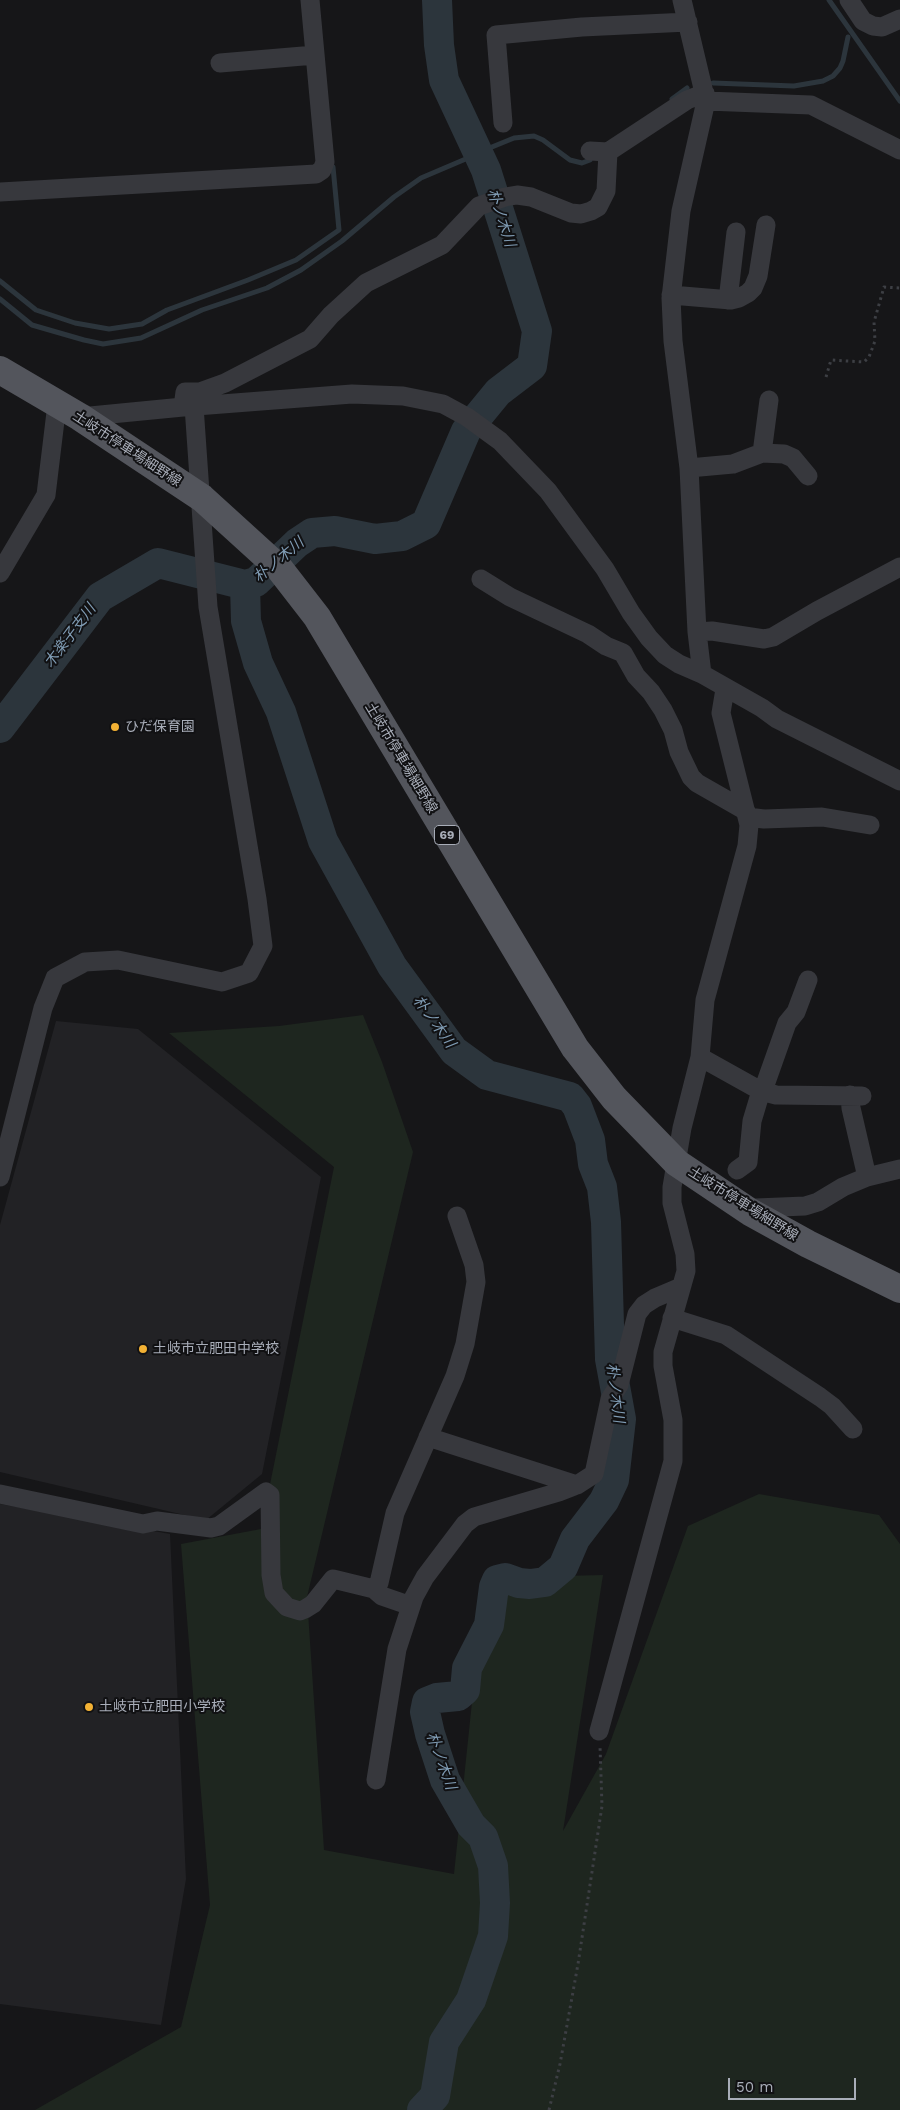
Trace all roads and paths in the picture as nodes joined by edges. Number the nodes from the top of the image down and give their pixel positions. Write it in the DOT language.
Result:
graph roads {
  1 [pos="310,0"];
  2 [pos="682,0"];
  3 [pos="849,0"];
  4 [pos="900,19"];
  5 [pos="688,22"];
  6 [pos="315,55"];
  7 [pos="220,63"];
  8 [pos="705,97"];
  9 [pos="503,123"];
  10 [pos="900,150"];
  11 [pos="0,192"];
  12 [pos="766,224"];
  13 [pos="736,232"];
  14 [pos="900,288"];
  15 [pos="671,295"];
  16 [pos="728,300"];
  17 [pos="0,370"];
  18 [pos="826,377"];
  19 [pos="769,400"];
  20 [pos="189,406"];
  21 [pos="69,410"];
  22 [pos="762,453"];
  23 [pos="690,468"];
  24 [pos="808,476"];
  25 [pos="202,498"];
  26 [pos="900,567"];
  27 [pos="0,573"];
  28 [pos="481,579"];
  29 [pos="696,632"];
  30 [pos="702,674"];
  31 [pos="725,689"];
  32 [pos="900,781"];
  33 [pos="746,814"];
  34 [pos="870,825"];
  35 [pos="808,980"];
  36 [pos="700,1058"];
  37 [pos="761,1091"];
  38 [pos="677,1163"];
  39 [pos="900,1169"];
  40 [pos="737,1170"];
  41 [pos="0,1176"];
  42 [pos="867,1177"];
  43 [pos="750,1212"];
  44 [pos="457,1216"];
  45 [pos="681,1287"];
  46 [pos="900,1289"];
  47 [pos="672,1318"];
  48 [pos="853,1429"];
  49 [pos="428,1437"];
  50 [pos="577,1486"];
  51 [pos="0,1494"];
  52 [pos="374,1590"];
  53 [pos="410,1606"];
  54 [pos="599,1731"];
  55 [pos="376,1780"];
  56 [pos="549,2110"];
  1 -- 6 [label="street"];
  2 -- 5 [label="street"];
  3 -- 4 [label="street"];
  5 -- 8 [label="street"];
  5 -- 9 [label="street"];
  6 -- 7 [label="street"];
  6 -- 11 [label="street"];
  8 -- 10 [label="street"];
  8 -- 15 [label="street"];
  8 -- 20 [label="street"];
  12 -- 16 [label="street"];
  13 -- 16 [label="street"];
  14 -- 18 [label="path"];
  15 -- 16 [label="street"];
  15 -- 23 [label="street"];
  17 -- 21 [label="main road, 土岐市停車場細野線 / 69"];
  19 -- 22 [label="street"];
  20 -- 21 [label="street"];
  20 -- 25 [label="street"];
  20 -- 30 [label="street"];
  21 -- 25 [label="main road, 土岐市停車場細野線 / 69"];
  21 -- 27 [label="street"];
  22 -- 23 [label="street"];
  22 -- 24 [label="street"];
  23 -- 29 [label="street"];
  25 -- 38 [label="main road, 土岐市停車場細野線 / 69"];
  25 -- 41 [label="street"];
  26 -- 29 [label="street"];
  28 -- 33 [label="street"];
  29 -- 30 [label="street"];
  30 -- 31 [label="street"];
  31 -- 32 [label="street"];
  31 -- 33 [label="street"];
  33 -- 34 [label="street"];
  33 -- 36 [label="street"];
  35 -- 37 [label="street"];
  36 -- 37 [label="street"];
  36 -- 38 [label="street"];
  37 -- 40 [label="street"];
  37 -- 42 [label="street"];
  38 -- 43 [label="main road, 土岐市停車場細野線 / 69"];
  38 -- 45 [label="street"];
  39 -- 42 [label="street"];
  42 -- 43 [label="street"];
  43 -- 46 [label="main road, 土岐市停車場細野線 / 69"];
  44 -- 49 [label="street"];
  45 -- 47 [label="street"];
  45 -- 50 [label="street"];
  47 -- 48 [label="street"];
  47 -- 54 [label="street"];
  49 -- 50 [label="street"];
  49 -- 52 [label="street"];
  50 -- 53 [label="street"];
  51 -- 52 [label="street"];
  52 -- 53 [label="street"];
  53 -- 55 [label="street"];
  54 -- 56 [label="path"];
}
